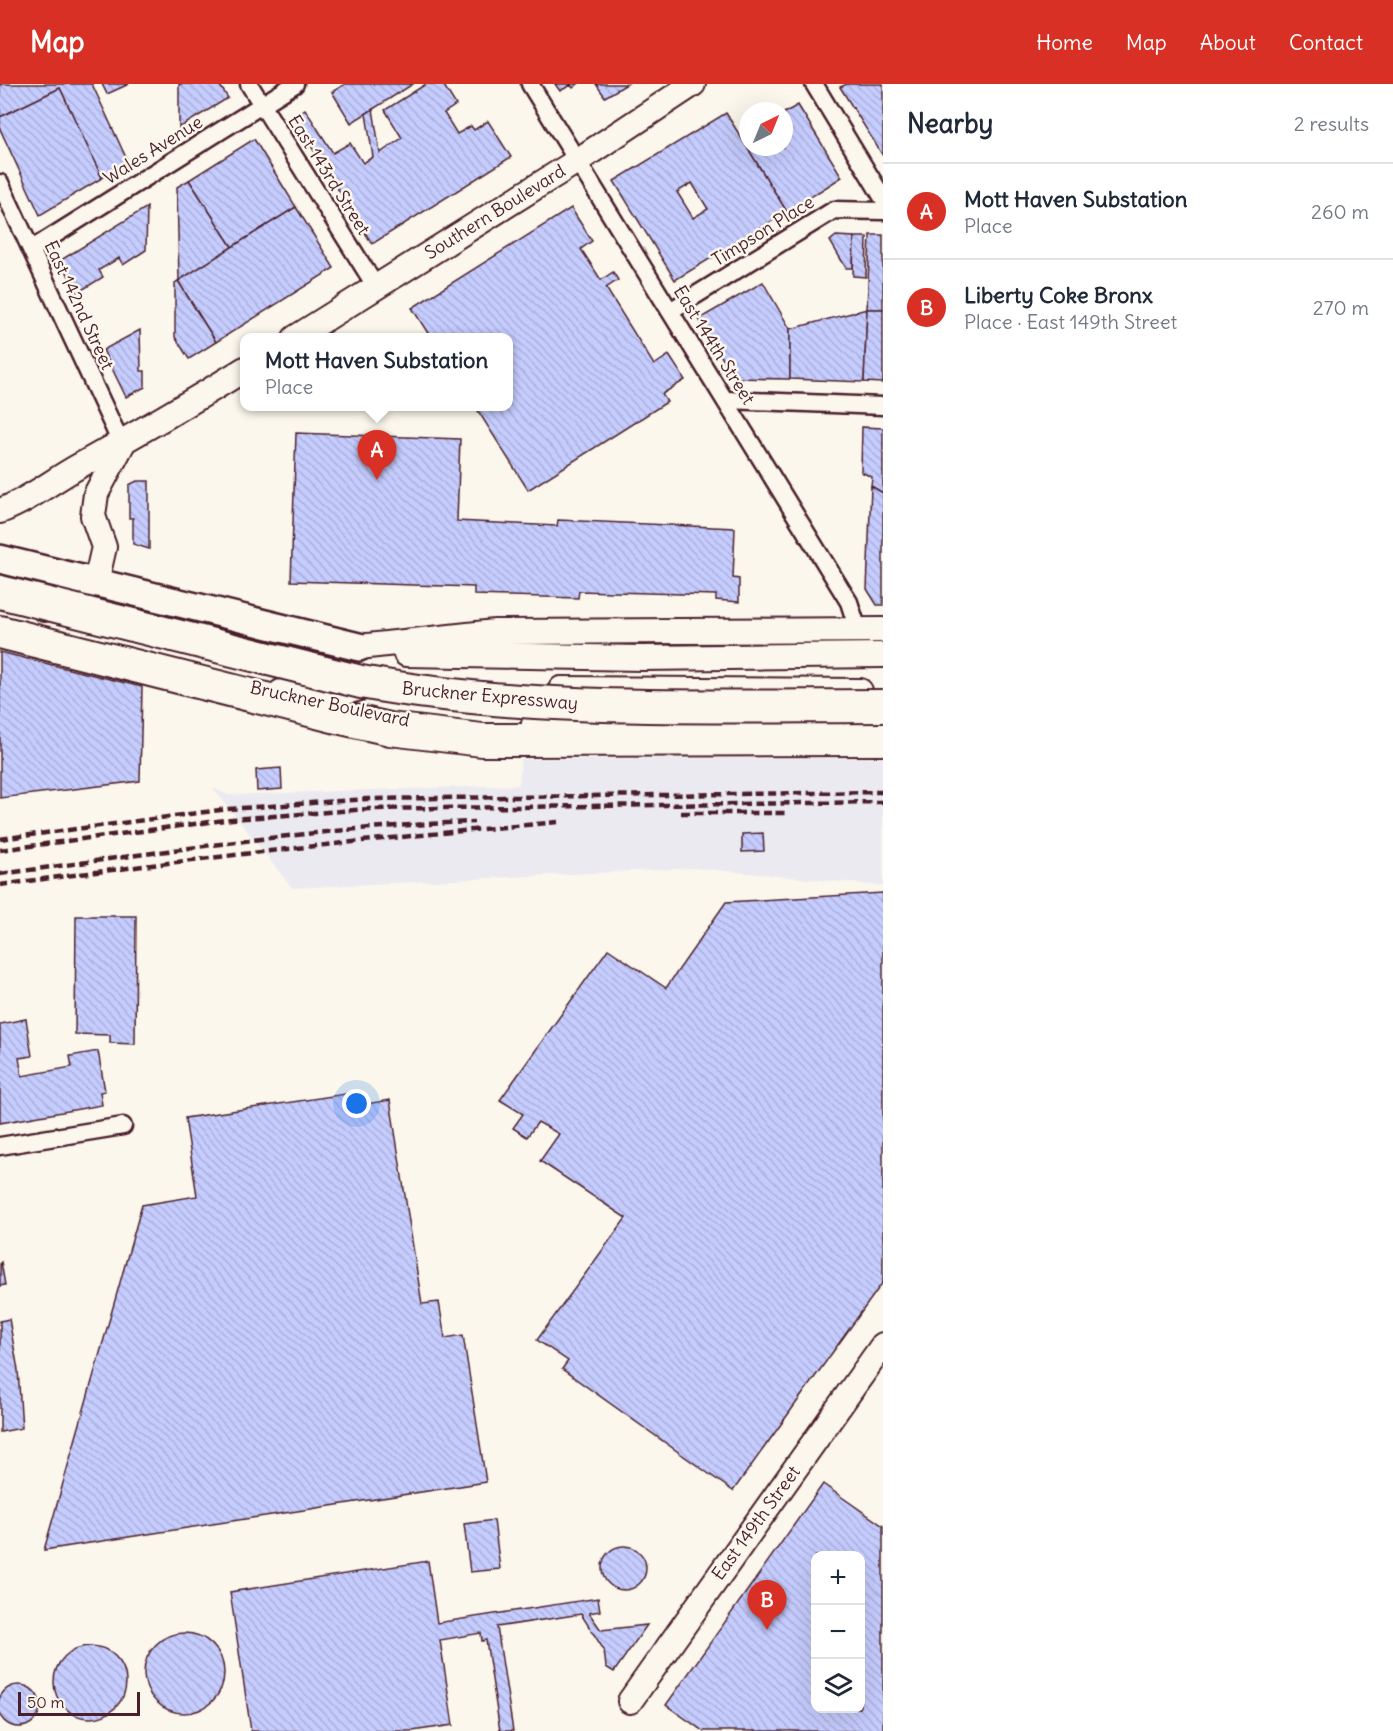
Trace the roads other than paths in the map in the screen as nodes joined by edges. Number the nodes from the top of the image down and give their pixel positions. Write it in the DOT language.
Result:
graph roads {
  1 [pos="249,84"];
  2 [pos="295,84"];
  3 [pos="530,84"];
  4 [pos="693,84"];
  5 [pos="814,84"];
  6 [pos="262,104"];
  7 [pos="577,161"];
  8 [pos="0,183"];
  9 [pos="883,198"];
  10 [pos="883,211"];
  11 [pos="32,249"];
  12 [pos="376,287"];
  13 [pos="670,311"];
  14 [pos="304,333"];
  15 [pos="240,372"];
  16 [pos="726,400"];
  17 [pos="883,406"];
  18 [pos="122,445"];
  19 [pos="0,511"];
  20 [pos="0,559"];
  21 [pos="96,582"];
  22 [pos="0,592"];
  23 [pos="0,606"];
  24 [pos="35,614"];
  25 [pos="0,625"];
  26 [pos="858,630"];
  27 [pos="883,630"];
  28 [pos="0,632"];
  29 [pos="359,647"];
  30 [pos="883,655"];
  31 [pos="365,687"];
  32 [pos="674,689"];
  33 [pos="883,691"];
  34 [pos="266,692"];
  35 [pos="883,706"];
  36 [pos="883,720"];
  37 [pos="793,721"];
  38 [pos="883,739"];
  39 [pos="123,1126"];
  40 [pos="0,1146"];
  41 [pos="883,1345"];
  42 [pos="630,1701"];
  1 -- 6 [label="street, East 143rd Street"];
  2 -- 6 [label="street, Wales Avenue"];
  3 -- 7 [label="street, East 144th Street"];
  4 -- 7 [label="main road, Southern Boulevard"];
  5 -- 9 [label="street"];
  6 -- 11 [label="street, Wales Avenue"];
  6 -- 12 [label="street, East 143rd Street"];
  7 -- 12 [label="main road, Southern Boulevard"];
  7 -- 13 [label="street, East 144th Street"];
  8 -- 11 [label="street, East 142nd Street"];
  10 -- 13 [label="street, Timpson Place"];
  11 -- 18 [label="street, East 142nd Street"];
  12 -- 14 [label="main road, Southern Boulevard"];
  13 -- 16 [label="street, East 144th Street"];
  15 -- 18 [label="main road"];
  16 -- 17 [label="street"];
  16 -- 26 [label="street, East 144th Street"];
  18 -- 19 [label="main road"];
  18 -- 21 [label="main road"];
  20 -- 21 [label="main road"];
  21 -- 24 [label="main road"];
  21 -- 29 [label="main road"];
  22 -- 35 [label="highway, Bruckner Expressway, bridge"];
  23 -- 24 [label="main road, Bruckner Boulevard"];
  24 -- 31 [label="main road, Bruckner Boulevard"];
  25 -- 34 [label="main road, Bruckner Boulevard"];
  26 -- 27 [label="main road"];
  26 -- 29 [label="main road"];
  28 -- 38 [label="highway, Bruckner Expressway"];
  29 -- 30 [label="main road"];
  31 -- 32 [label="main road, Bruckner Boulevard"];
  31 -- 34 [label="main road"];
  32 -- 33 [label="main road, Bruckner Boulevard"];
  32 -- 37 [label="main road"];
  34 -- 37 [label="main road, Bruckner Boulevard"];
  36 -- 37 [label="main road, Bruckner Boulevard"];
  39 -- 40 [label="street"];
  41 -- 42 [label="main road, East 149th Street"];
}
